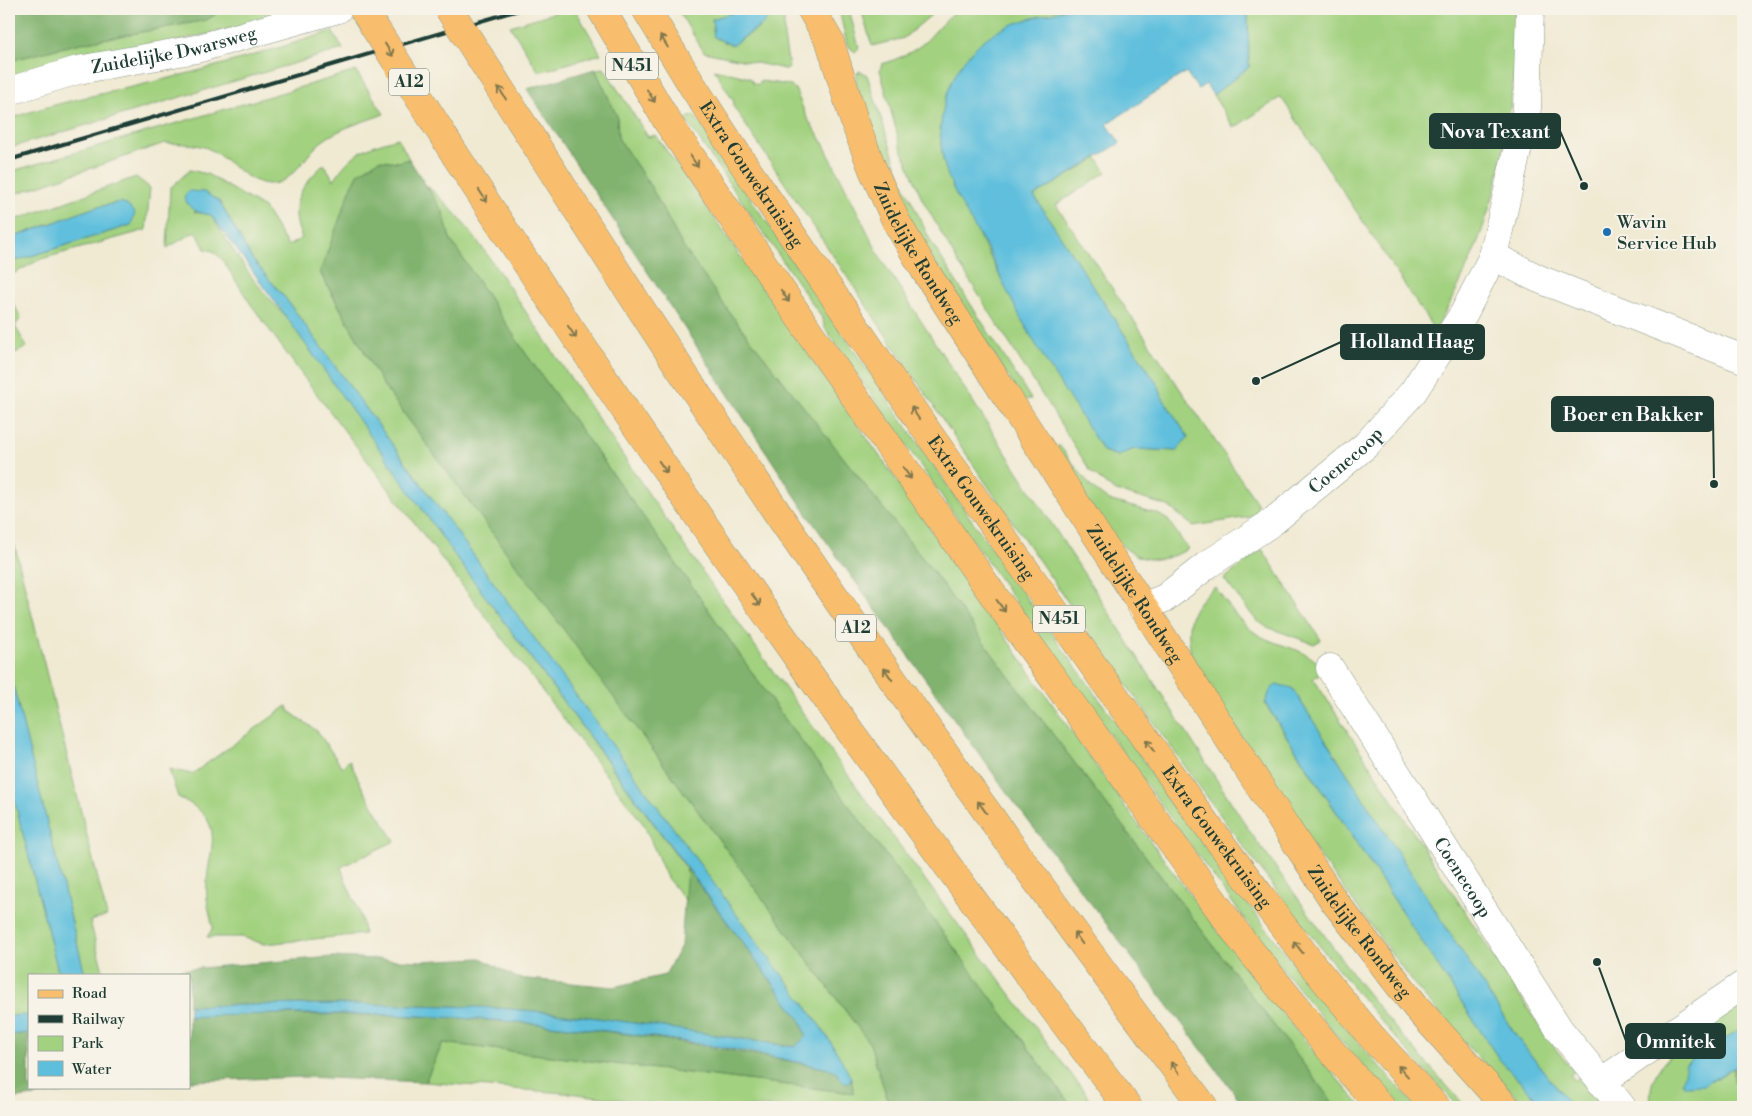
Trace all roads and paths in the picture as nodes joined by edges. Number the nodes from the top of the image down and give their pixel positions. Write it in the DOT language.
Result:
graph roads {
  1 [pos="338,9"];
  2 [pos="363,9"];
  3 [pos="449,9"];
  4 [pos="600,9"];
  5 [pos="646,9"];
  6 [pos="811,9"];
  7 [pos="830,9"];
  8 [pos="1530,9"];
  9 [pos="830,42"];
  10 [pos="9,91"];
  11 [pos="1493,256"];
  12 [pos="1743,359"];
  13 [pos="1142,607"];
  14 [pos="1330,668"];
  15 [pos="1743,984"];
  16 [pos="1601,1082"];
  17 [pos="1128,1107"];
  18 [pos="1204,1107"];
  19 [pos="1381,1107"];
  20 [pos="1436,1107"];
  21 [pos="1506,1107"];
  22 [pos="1622,1107"];
  1 -- 10 [label="street, Zuidelijke Dwarsweg"];
  2 -- 17 [label="main road, A12, one-way, bridge"];
  18 -- 3 [label="main road, A12, one-way, bridge"];
  4 -- 19 [label="main road, N451, one-way"];
  20 -- 5 [label="main road, Extra Gouwekruising / N451, one-way"];
  6 -- 9 [label="main road, Zuidelijke Rondweg"];
  7 -- 9 [label="main road, Zuidelijke Rondweg"];
  8 -- 11 [label="street, Coenecoop"];
  9 -- 13 [label="main road, Zuidelijke Rondweg"];
  11 -- 12 [label="street"];
  11 -- 13 [label="street, Coenecoop"];
  13 -- 21 [label="main road, Zuidelijke Rondweg"];
  14 -- 16 [label="street, Coenecoop"];
  15 -- 16 [label="street"];
  16 -- 22 [label="street, Coenecoop"];
}
